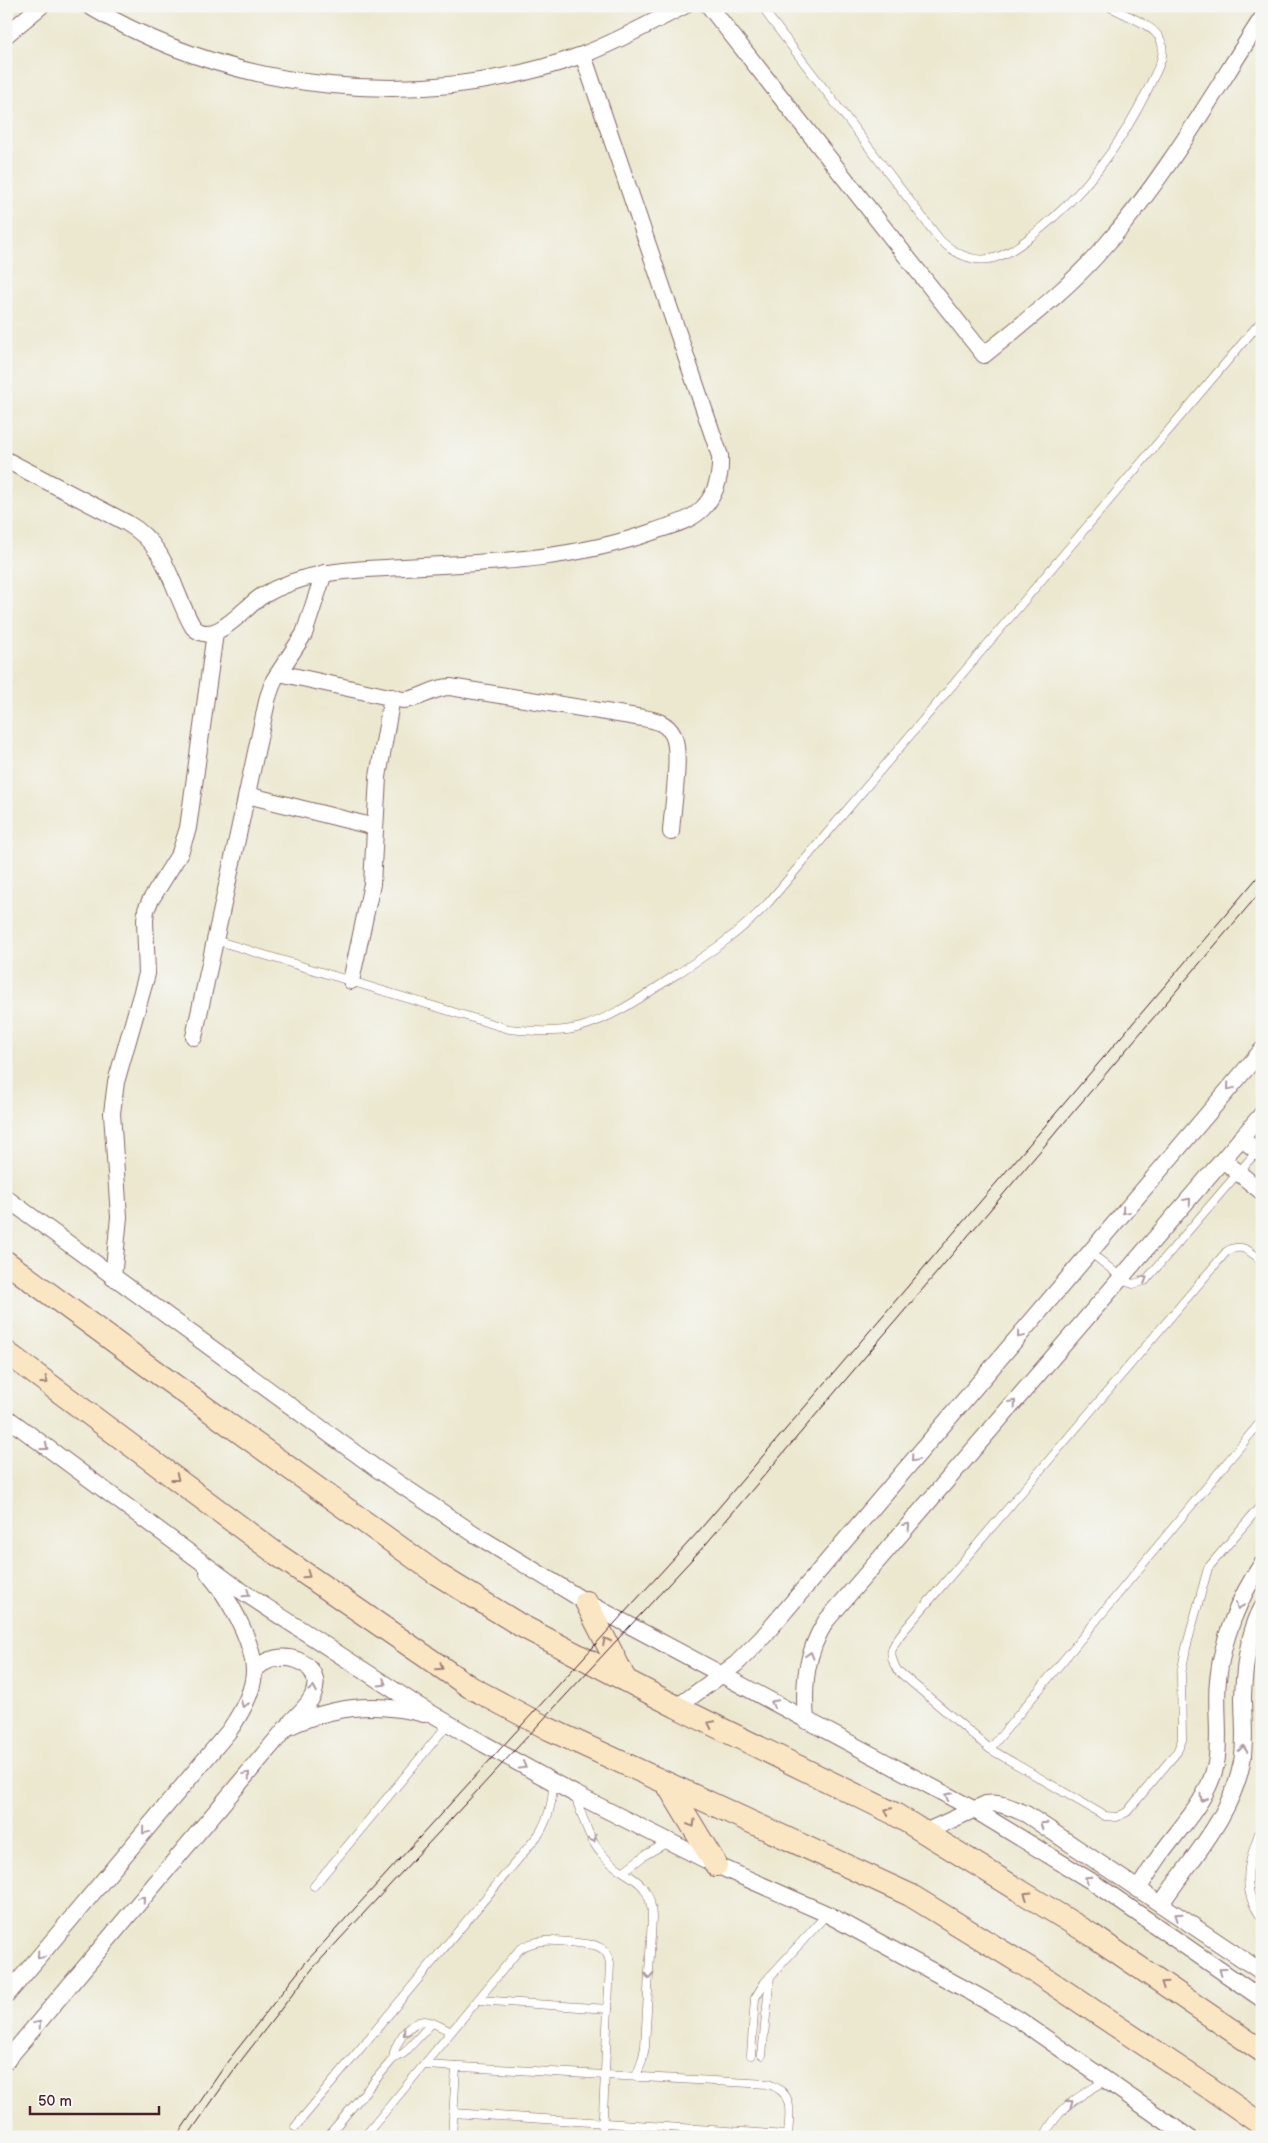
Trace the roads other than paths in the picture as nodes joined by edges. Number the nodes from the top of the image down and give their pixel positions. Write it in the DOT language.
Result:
graph roads {
  1 [pos="41,6"];
  2 [pos="88,6"];
  3 [pos="684,6"];
  4 [pos="709,6"];
  5 [pos="763,6"];
  6 [pos="1108,6"];
  7 [pos="1262,18"];
  8 [pos="6,35"];
  9 [pos="583,55"];
  10 [pos="1262,320"];
  11 [pos="6,460"];
  12 [pos="324,573"];
  13 [pos="215,633"];
  14 [pos="279,673"];
  15 [pos="392,697"];
  16 [pos="247,795"];
  17 [pos="375,827"];
  18 [pos="671,832"];
  19 [pos="215,940"];
  20 [pos="351,981"];
  21 [pos="194,1037"];
  22 [pos="1262,1050"];
  23 [pos="1262,1114"];
  24 [pos="1241,1138"];
  25 [pos="1260,1151"];
  26 [pos="1223,1160"];
  27 [pos="1238,1173"];
  28 [pos="1262,1192"];
  29 [pos="6,1198"];
  30 [pos="1090,1252"];
  31 [pos="1262,1261"];
  32 [pos="6,1262"];
  33 [pos="113,1278"];
  34 [pos="1122,1278"];
  35 [pos="6,1352"];
  36 [pos="6,1418"];
  37 [pos="1262,1420"];
  38 [pos="1262,1504"];
  39 [pos="188,1554"];
  40 [pos="1262,1564"];
  41 [pos="586,1602"];
  42 [pos="1262,1608"];
  43 [pos="254,1671"];
  44 [pos="721,1675"];
  45 [pos="626,1681"];
  46 [pos="677,1707"];
  47 [pos="806,1721"];
  48 [pos="449,1723"];
  49 [pos="286,1728"];
  50 [pos="990,1749"];
  51 [pos="1212,1775"];
  52 [pos="1237,1780"];
  53 [pos="552,1782"];
  54 [pos="667,1784"];
  55 [pos="575,1794"];
  56 [pos="973,1809"];
  57 [pos="1262,1824"];
  58 [pos="926,1832"];
  59 [pos="669,1842"];
  60 [pos="716,1865"];
  61 [pos="624,1871"];
  62 [pos="314,1886"];
  63 [pos="1138,1889"];
  64 [pos="1160,1904"];
  65 [pos="826,1914"];
  66 [pos="1262,1918"];
  67 [pos="1262,1972"];
  68 [pos="770,1976"];
  69 [pos="6,1996"];
  70 [pos="1262,1999"];
  71 [pos="478,2000"];
  72 [pos="608,2009"];
  73 [pos="432,2023"];
  74 [pos="451,2032"];
  75 [pos="1262,2051"];
  76 [pos="751,2054"];
  77 [pos="762,2055"];
  78 [pos="392,2059"];
  79 [pos="6,2061"];
  80 [pos="424,2066"];
  81 [pos="456,2067"];
  82 [pos="604,2075"];
  83 [pos="636,2077"];
  84 [pos="1107,2080"];
  85 [pos="453,2113"];
  86 [pos="602,2123"];
  87 [pos="1262,2125"];
  88 [pos="295,2126"];
  89 [pos="788,2136"];
  90 [pos="327,2137"];
  91 [pos="364,2137"];
  92 [pos="452,2137"];
  93 [pos="602,2137"];
  94 [pos="1044,2137"];
  95 [pos="1188,2137"];
  1 -- 8 [label="street"];
  2 -- 9 [label="street"];
  3 -- 9 [label="street"];
  4 -- 7 [label="street"];
  5 -- 6 [label="lane"];
  9 -- 12 [label="street"];
  10 -- 20 [label="lane"];
  11 -- 13 [label="street"];
  12 -- 13 [label="street"];
  12 -- 14 [label="street"];
  13 -- 33 [label="street"];
  14 -- 15 [label="street"];
  14 -- 16 [label="street"];
  15 -- 17 [label="street"];
  15 -- 18 [label="street"];
  16 -- 17 [label="street"];
  16 -- 19 [label="street"];
  17 -- 20 [label="street"];
  19 -- 20 [label="lane"];
  19 -- 21 [label="street"];
  22 -- 30 [label="street, one-way"];
  23 -- 24 [label="street"];
  24 -- 25 [label="street"];
  24 -- 26 [label="street"];
  25 -- 27 [label="lane"];
  26 -- 27 [label="street"];
  34 -- 26 [label="street, one-way"];
  27 -- 28 [label="street"];
  34 -- 27 [label="lane, one-way"];
  29 -- 33 [label="street"];
  30 -- 34 [label="lane"];
  30 -- 44 [label="street, one-way"];
  31 -- 50 [label="lane"];
  32 -- 45 [label="main road"];
  33 -- 41 [label="street"];
  47 -- 34 [label="street, one-way"];
  35 -- 54 [label="main road, one-way"];
  36 -- 39 [label="street, one-way"];
  37 -- 50 [label="lane"];
  38 -- 50 [label="lane"];
  39 -- 43 [label="street"];
  39 -- 48 [label="street, one-way"];
  40 -- 51 [label="street, one-way"];
  41 -- 44 [label="street"];
  45 -- 41 [label="main road, one-way"];
  52 -- 42 [label="street, one-way"];
  49 -- 43 [label="street, one-way"];
  43 -- 69 [label="street, one-way"];
  44 -- 46 [label="street"];
  47 -- 44 [label="street, one-way"];
  45 -- 46 [label="main road"];
  58 -- 46 [label="main road, one-way"];
  56 -- 47 [label="street, one-way"];
  48 -- 49 [label="street"];
  48 -- 53 [label="street, one-way"];
  48 -- 62 [label="lane"];
  79 -- 49 [label="street, one-way"];
  51 -- 52 [label="street"];
  51 -- 63 [label="street, one-way"];
  52 -- 64 [label="street"];
  53 -- 55 [label="street"];
  53 -- 88 [label="lane"];
  54 -- 60 [label="main road, one-way"];
  54 -- 87 [label="main road"];
  55 -- 59 [label="street"];
  55 -- 61 [label="lane, one-way"];
  56 -- 58 [label="street"];
  63 -- 56 [label="street, one-way"];
  70 -- 56 [label="street, one-way"];
  57 -- 66 [label="lane"];
  75 -- 58 [label="main road, one-way"];
  59 -- 60 [label="street"];
  59 -- 61 [label="lane"];
  60 -- 65 [label="street"];
  61 -- 83 [label="lane, one-way"];
  63 -- 64 [label="street"];
  67 -- 64 [label="street, one-way"];
  65 -- 68 [label="lane"];
  65 -- 84 [label="street"];
  68 -- 76 [label="lane"];
  68 -- 77 [label="lane"];
  71 -- 72 [label="lane"];
  71 -- 72 [label="lane"];
  71 -- 74 [label="lane"];
  72 -- 82 [label="lane"];
  73 -- 74 [label="lane"];
  73 -- 78 [label="lane"];
  73 -- 78 [label="lane, one-way"];
  74 -- 80 [label="lane"];
  78 -- 90 [label="lane"];
  80 -- 81 [label="lane"];
  80 -- 91 [label="lane"];
  81 -- 82 [label="lane"];
  81 -- 85 [label="lane"];
  82 -- 83 [label="lane"];
  82 -- 86 [label="lane"];
  83 -- 89 [label="lane"];
  94 -- 84 [label="lane, one-way"];
  84 -- 95 [label="street"];
  85 -- 86 [label="lane"];
  85 -- 92 [label="lane"];
  86 -- 89 [label="lane"];
  86 -- 93 [label="lane"];
}
